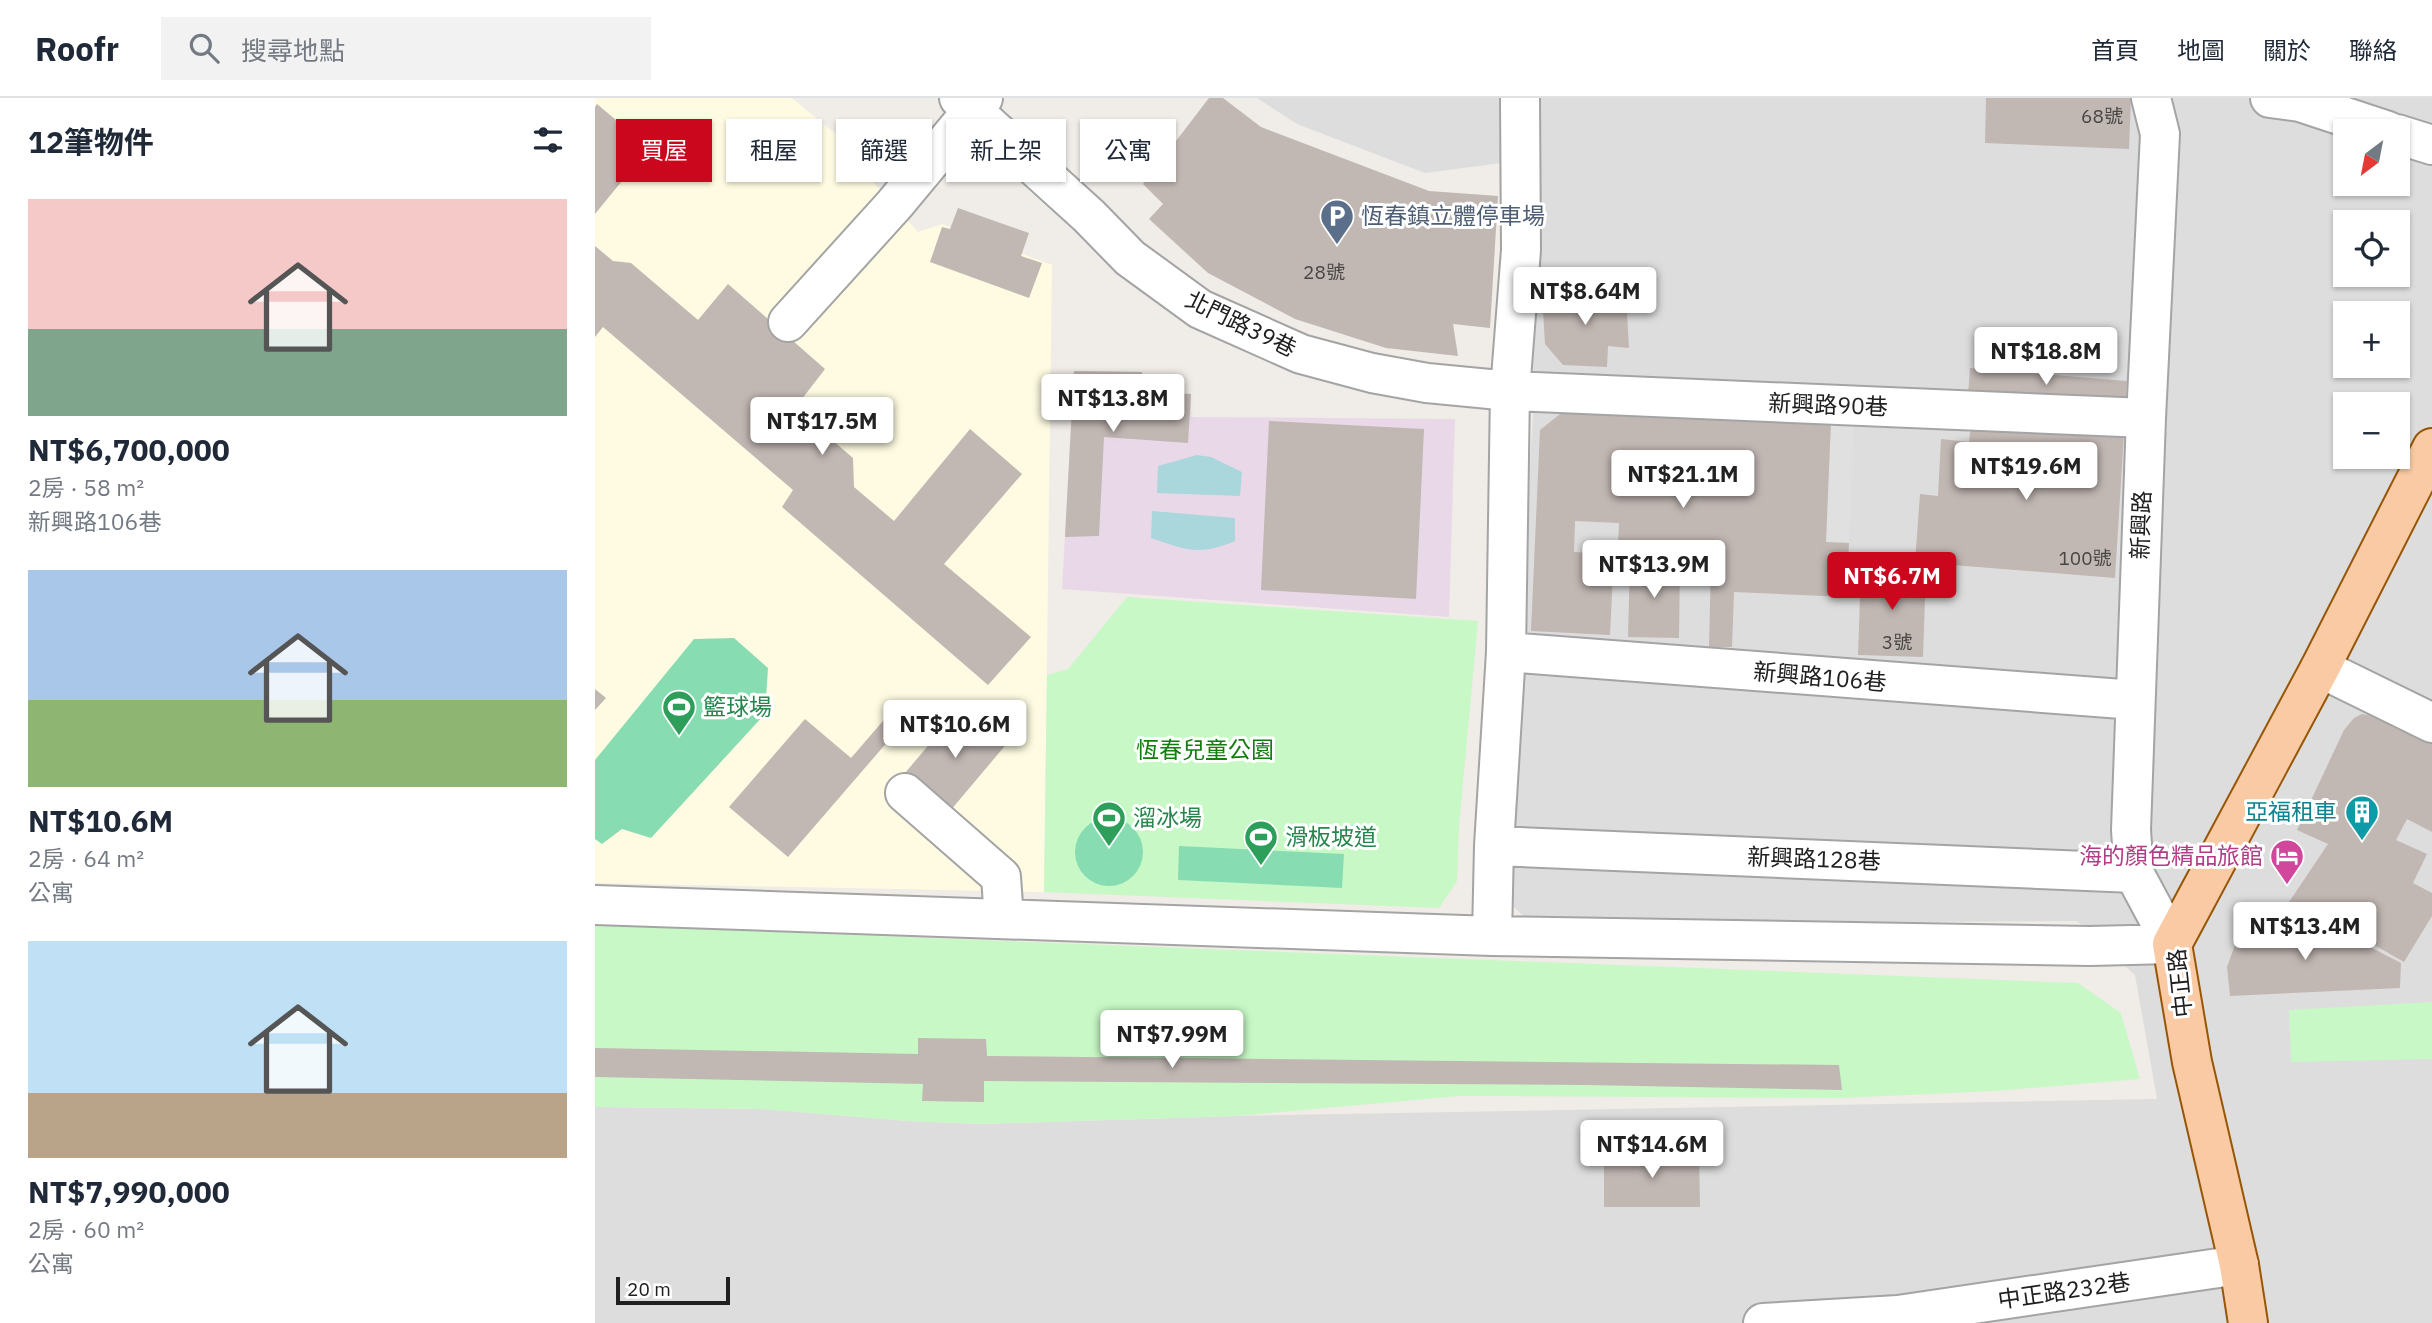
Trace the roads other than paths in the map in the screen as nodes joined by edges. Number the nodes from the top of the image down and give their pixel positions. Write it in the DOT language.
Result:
graph roads {
  1 [pos="1520,98"];
  2 [pos="2151,98"];
  3 [pos="2270,98"];
  4 [pos="971,102"];
  5 [pos="2350,119"];
  6 [pos="2410,138"];
  7 [pos="2432,145"];
  8 [pos="787,322"];
  9 [pos="1510,391"];
  10 [pos="2146,418"];
  11 [pos="2432,448"];
  12 [pos="1506,652"];
  13 [pos="2320,667"];
  14 [pos="2135,700"];
  15 [pos="2432,723"];
  16 [pos="905,793"];
  17 [pos="1494,846"];
  18 [pos="2134,873"];
  19 [pos="595,905"];
  20 [pos="1004,919"];
  21 [pos="1492,936"];
  22 [pos="2172,944"];
  23 [pos="2239,1265"];
  24 [pos="1943,1316"];
  25 [pos="1763,1323"];
  26 [pos="2248,1323"];
  1 -- 9 [label="street"];
  2 -- 10 [label="street, 新興路"];
  3 -- 5 [label="street"];
  4 -- 8 [label="street"];
  4 -- 9 [label="street, 北門路39巷"];
  6 -- 7 [label="street"];
  9 -- 10 [label="street, 新興路90巷"];
  9 -- 12 [label="street"];
  10 -- 14 [label="street, 新興路"];
  11 -- 13 [label="main road, 中正路"];
  12 -- 14 [label="street, 新興路106巷"];
  12 -- 17 [label="street"];
  13 -- 15 [label="street"];
  13 -- 22 [label="main road, 中正路"];
  14 -- 18 [label="street, 新興路"];
  16 -- 20 [label="street"];
  17 -- 18 [label="street, 新興路128巷"];
  17 -- 21 [label="street"];
  18 -- 22 [label="street, 新興路"];
  19 -- 20 [label="street"];
  20 -- 21 [label="street"];
  21 -- 22 [label="street"];
  22 -- 23 [label="main road, 中正路"];
  23 -- 24 [label="street, 中正路232巷"];
  23 -- 26 [label="main road, 中正路"];
  24 -- 25 [label="street, 中正路232巷"];
}
